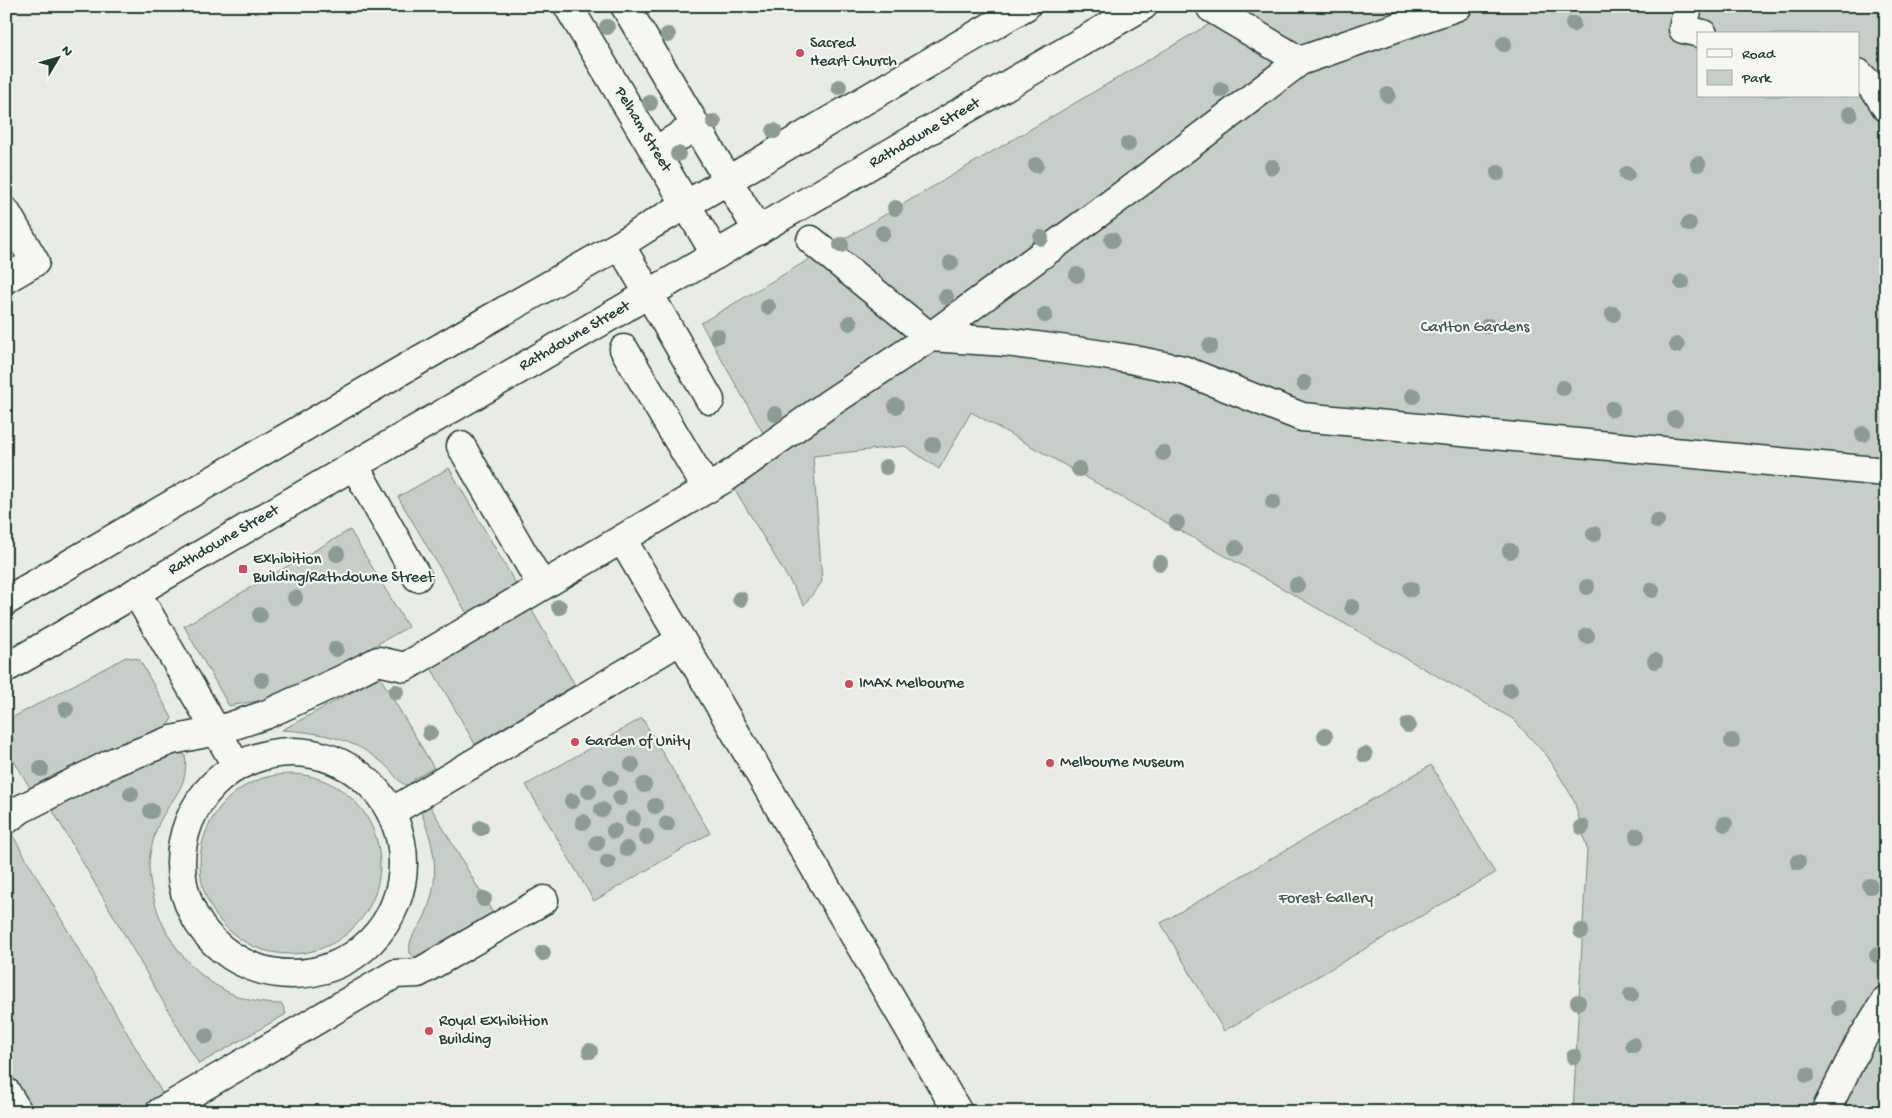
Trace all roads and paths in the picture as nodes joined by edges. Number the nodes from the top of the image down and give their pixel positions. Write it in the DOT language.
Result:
graph roads {
  1 [pos="568,6"];
  2 [pos="625,6"];
  3 [pos="1026,6"];
  4 [pos="1143,6"];
  5 [pos="1458,6"];
  6 [pos="1688,6"];
  7 [pos="1211,8"];
  8 [pos="1697,32"];
  9 [pos="1300,61"];
  10 [pos="1860,75"];
  11 [pos="1886,107"];
  12 [pos="696,126"];
  13 [pos="655,151"];
  14 [pos="728,181"];
  15 [pos="686,205"];
  16 [pos="6,212"];
  17 [pos="758,230"];
  18 [pos="811,240"];
  19 [pos="620,245"];
  20 [pos="716,255"];
  21 [pos="6,279"];
  22 [pos="649,294"];
  23 [pos="930,337"];
  24 [pos="624,349"];
  25 [pos="710,400"];
  26 [pos="461,446"];
  27 [pos="354,465"];
  28 [pos="1886,472"];
  29 [pos="707,489"];
  30 [pos="622,540"];
  31 [pos="417,577"];
  32 [pos="542,586"];
  33 [pos="136,592"];
  34 [pos="6,602"];
  35 [pos="681,640"];
  36 [pos="6,668"];
  37 [pos="216,731"];
  38 [pos="236,765"];
  39 [pos="393,811"];
  40 [pos="6,820"];
  41 [pos="544,900"];
  42 [pos="347,961"];
  43 [pos="364,992"];
  44 [pos="1886,1000"];
  45 [pos="6,1092"];
  46 [pos="18,1112"];
  47 [pos="160,1112"];
  48 [pos="958,1112"];
  49 [pos="1825,1112"];
  1 -- 13 [label="street, Pelham Street"];
  2 -- 12 [label="street"];
  3 -- 14 [label="street"];
  4 -- 17 [label="street, Rathdowne Street"];
  5 -- 9 [label="street"];
  6 -- 8 [label="street"];
  7 -- 9 [label="street"];
  9 -- 23 [label="street"];
  10 -- 11 [label="street"];
  12 -- 13 [label="street"];
  12 -- 14 [label="street"];
  13 -- 15 [label="street, Pelham Street"];
  14 -- 15 [label="street"];
  14 -- 17 [label="street"];
  15 -- 19 [label="street"];
  15 -- 20 [label="street, Pelham Street"];
  16 -- 21 [label="street"];
  17 -- 20 [label="street, Rathdowne Street"];
  18 -- 23 [label="street"];
  19 -- 22 [label="street"];
  19 -- 34 [label="street"];
  20 -- 22 [label="street, Rathdowne Street"];
  22 -- 25 [label="street"];
  22 -- 27 [label="street, Rathdowne Street"];
  23 -- 28 [label="street"];
  23 -- 29 [label="street"];
  24 -- 29 [label="street"];
  26 -- 32 [label="street"];
  27 -- 31 [label="street"];
  27 -- 33 [label="street, Rathdowne Street"];
  29 -- 30 [label="street"];
  30 -- 32 [label="street"];
  30 -- 35 [label="street"];
  32 -- 37 [label="street"];
  33 -- 36 [label="street, Rathdowne Street"];
  33 -- 37 [label="street"];
  35 -- 39 [label="street"];
  35 -- 48 [label="street"];
  37 -- 38 [label="street"];
  37 -- 40 [label="street"];
  38 -- 39 [label="street"];
  38 -- 42 [label="street"];
  39 -- 42 [label="street"];
  41 -- 43 [label="street"];
  42 -- 43 [label="street"];
  43 -- 47 [label="street"];
  44 -- 49 [label="street"];
  45 -- 46 [label="street"];
}
